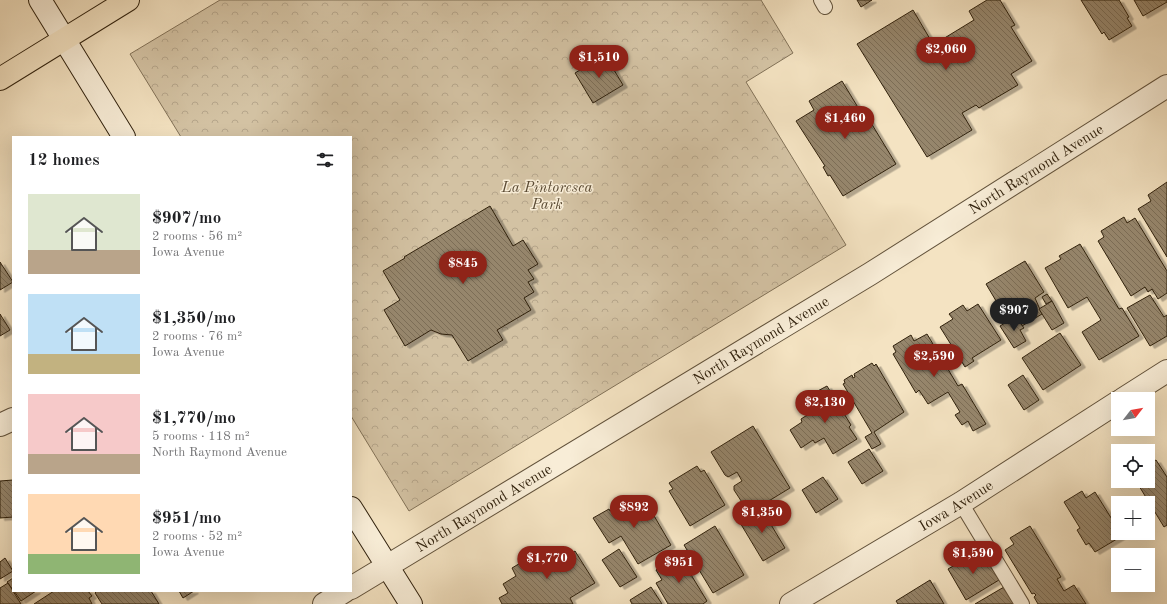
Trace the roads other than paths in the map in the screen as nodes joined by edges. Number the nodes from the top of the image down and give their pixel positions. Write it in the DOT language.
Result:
graph roads {
  1 [pos="40,0"];
  2 [pos="128,0"];
  3 [pos="64,40"];
  4 [pos="0,79"];
  5 [pos="1167,86"];
  6 [pos="123,136"];
  7 [pos="1167,371"];
  8 [pos="1134,392"];
  9 [pos="1111,407"];
  10 [pos="12,419"];
  11 [pos="0,425"];
  12 [pos="961,503"];
  13 [pos="352,510"];
  14 [pos="388,565"];
  15 [pos="352,587"];
  16 [pos="343,592"];
  17 [pos="324,604"];
  18 [pos="411,604"];
  19 [pos="791,604"];
  20 [pos="1022,604"];
  1 -- 3 [label="street"];
  2 -- 3 [label="main road"];
  3 -- 4 [label="main road"];
  3 -- 6 [label="street"];
  5 -- 14 [label="street, North Raymond Avenue"];
  7 -- 8 [label="street"];
  9 -- 12 [label="street, Iowa Avenue"];
  10 -- 11 [label="street"];
  12 -- 19 [label="street, Iowa Avenue"];
  12 -- 20 [label="lane"];
  13 -- 14 [label="street"];
  14 -- 15 [label="street, North Raymond Avenue"];
  14 -- 18 [label="street"];
  16 -- 17 [label="street"];
}
